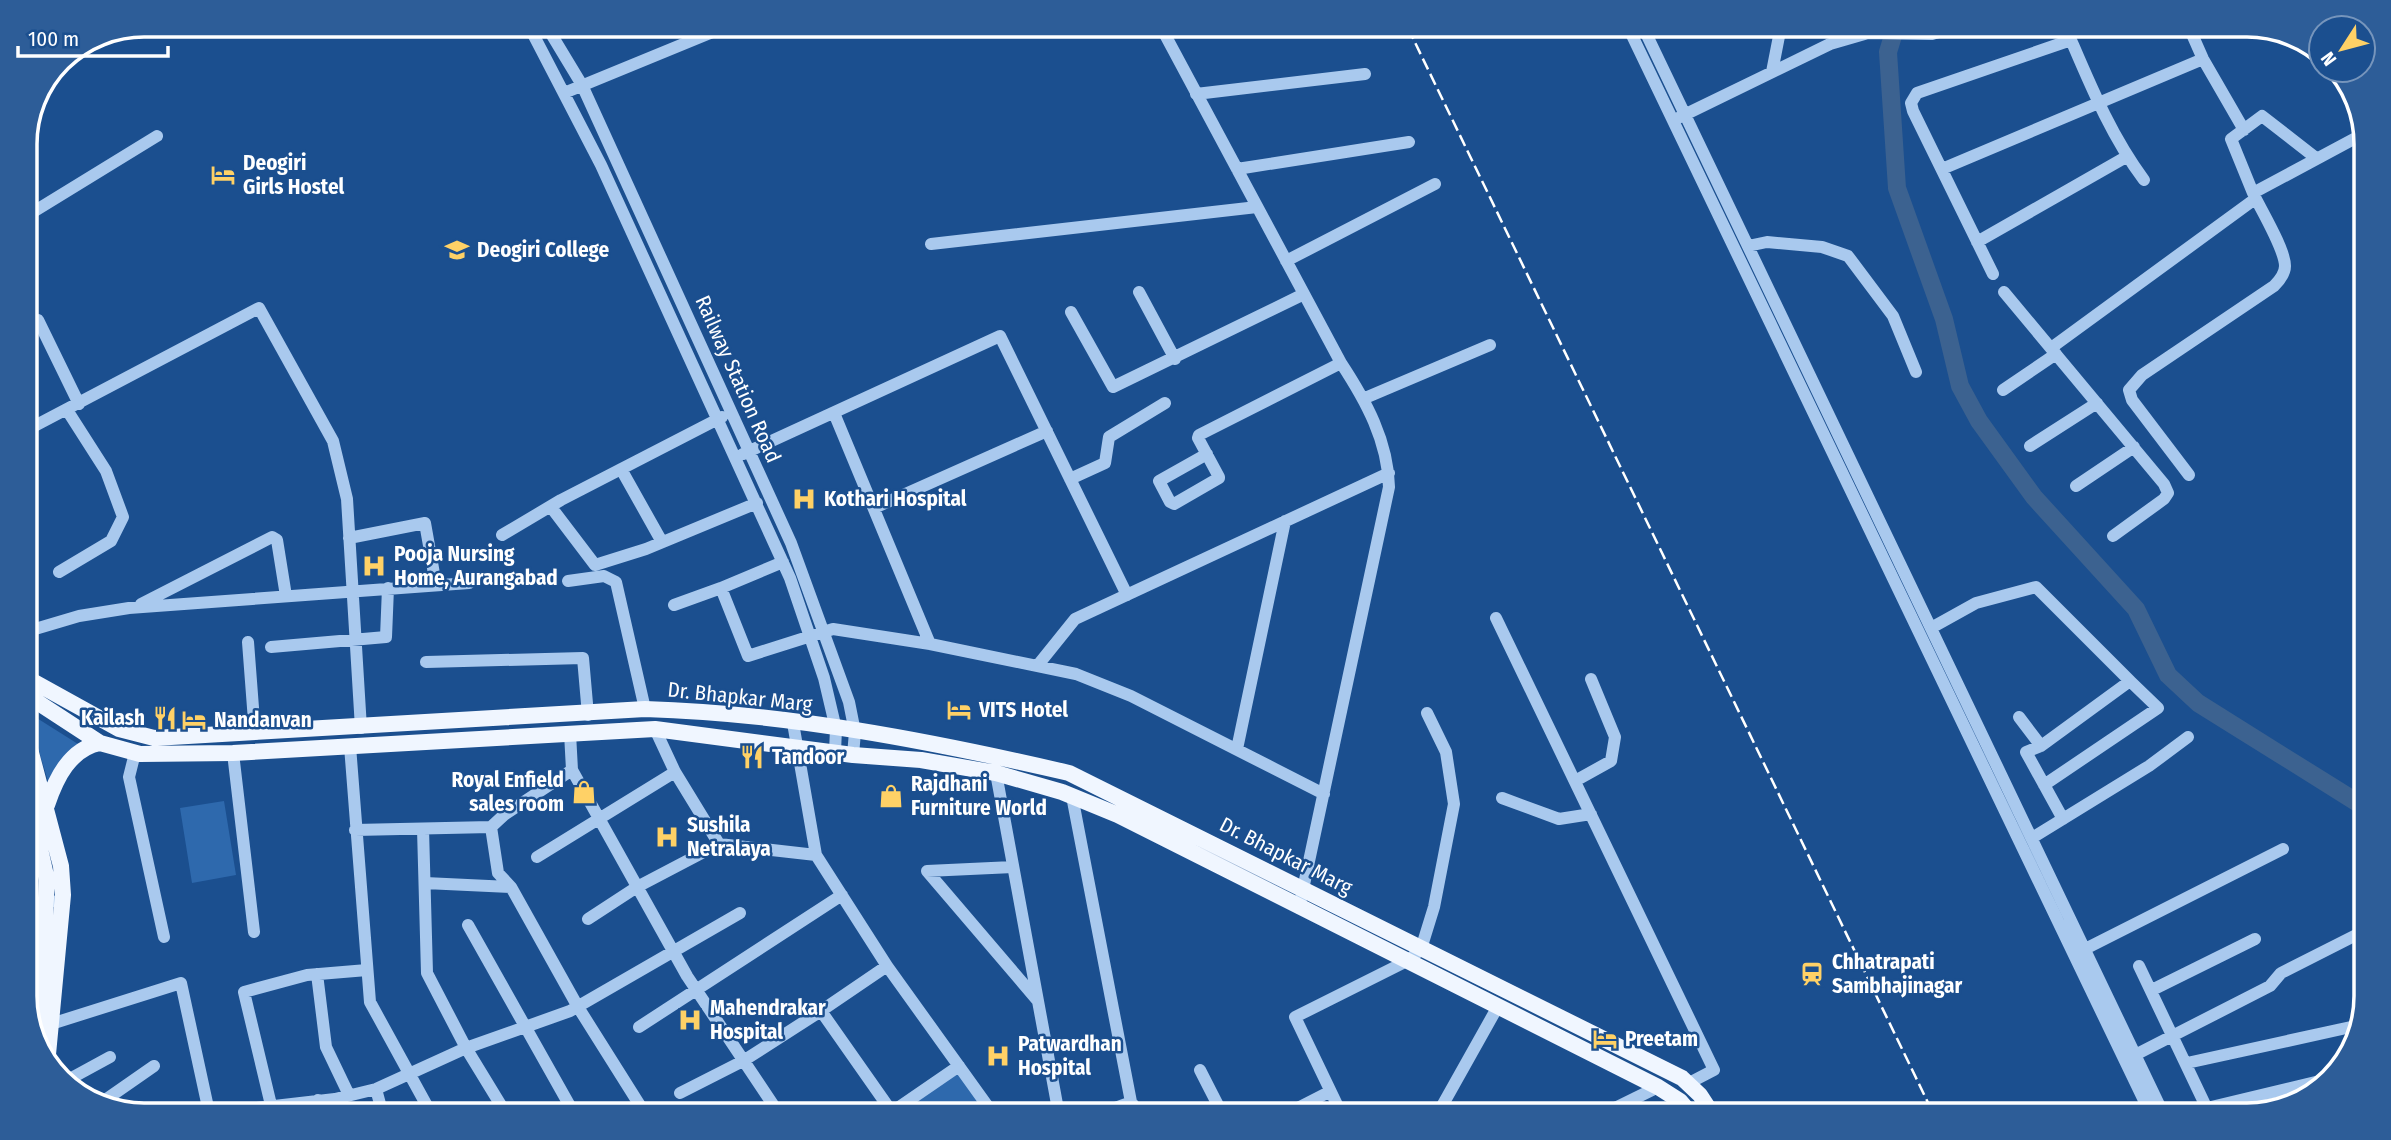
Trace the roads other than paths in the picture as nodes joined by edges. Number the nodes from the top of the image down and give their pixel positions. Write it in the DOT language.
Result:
graph roads {
  1 [pos="535,37"];
  2 [pos="553,37"];
  3 [pos="700,37"];
  4 [pos="1166,37"];
  5 [pos="1634,37"];
  6 [pos="1647,37"];
  7 [pos="1779,37"];
  8 [pos="1854,37"];
  9 [pos="2193,37"];
  10 [pos="2203,59"];
  11 [pos="1772,72"];
  12 [pos="1365,74"];
  13 [pos="582,85"];
  14 [pos="565,93"];
  15 [pos="1196,94"];
  16 [pos="2099,104"];
  17 [pos="1679,117"];
  18 [pos="2244,130"];
  19 [pos="157,136"];
  20 [pos="2354,139"];
  21 [pos="1409,142"];
  22 [pos="2126,157"];
  23 [pos="2316,158"];
  24 [pos="1237,169"];
  25 [pos="1942,169"];
  26 [pos="2144,180"];
  27 [pos="1435,184"];
  28 [pos="2254,196"];
  29 [pos="1257,207"];
  30 [pos="37,210"];
  31 [pos="1977,242"];
  32 [pos="931,244"];
  33 [pos="1748,246"];
  34 [pos="1286,261"];
  35 [pos="1993,274"];
  36 [pos="1139,292"];
  37 [pos="2004,292"];
  38 [pos="1304,294"];
  39 [pos="1071,312"];
  40 [pos="37,321"];
  41 [pos="1490,345"];
  42 [pos="2053,351"];
  43 [pos="1175,359"];
  44 [pos="1341,363"];
  45 [pos="1916,372"];
  46 [pos="2003,390"];
  47 [pos="1365,398"];
  48 [pos="1165,403"];
  49 [pos="2097,403"];
  50 [pos="73,407"];
  51 [pos="731,411"];
  52 [pos="834,413"];
  53 [pos="718,419"];
  54 [pos="37,425"];
  55 [pos="1047,431"];
  56 [pos="2029,446"];
  57 [pos="2134,447"];
  58 [pos="749,451"];
  59 [pos="1207,454"];
  60 [pos="736,457"];
  61 [pos="621,469"];
  62 [pos="1389,472"];
  63 [pos="2189,475"];
  64 [pos="1070,479"];
  65 [pos="2076,485"];
  66 [pos="757,503"];
  67 [pos="551,507"];
  68 [pos="874,508"];
  69 [pos="1285,521"];
  70 [pos="502,535"];
  71 [pos="2113,536"];
  72 [pos="349,538"];
  73 [pos="663,542"];
  74 [pos="783,562"];
  75 [pos="59,572"];
  76 [pos="568,581"];
  77 [pos="469,583"];
  78 [pos="436,585"];
  79 [pos="388,588"];
  80 [pos="721,588"];
  81 [pos="353,590"];
  82 [pos="1127,595"];
  83 [pos="286,596"];
  84 [pos="674,605"];
  85 [pos="136,607"];
  86 [pos="1496,618"];
  87 [pos="37,628"];
  88 [pos="1931,628"];
  89 [pos="823,629"];
  90 [pos="809,634"];
  91 [pos="356,640"];
  92 [pos="248,642"];
  93 [pos="930,644"];
  94 [pos="271,647"];
  95 [pos="426,662"];
  96 [pos="1038,665"];
  97 [pos="1591,680"];
  98 [pos="2130,681"];
  99 [pos="37,684"];
  100 [pos="37,702"];
  101 [pos="645,709"];
  102 [pos="1427,713"];
  103 [pos="588,715"];
  104 [pos="2019,717"];
  105 [pos="793,723"];
  106 [pos="361,728"];
  107 [pos="655,729"];
  108 [pos="836,729"];
  109 [pos="296,732"];
  110 [pos="855,732"];
  111 [pos="570,733"];
  112 [pos="255,734"];
  113 [pos="2188,737"];
  114 [pos="100,743"];
  115 [pos="350,746"];
  116 [pos="796,746"];
  117 [pos="2041,746"];
  118 [pos="298,749"];
  119 [pos="1237,749"];
  120 [pos="135,752"];
  121 [pos="835,752"];
  122 [pos="233,753"];
  123 [pos="853,755"];
  124 [pos="572,770"];
  125 [pos="37,771"];
  126 [pos="675,772"];
  127 [pos="996,773"];
  128 [pos="1575,781"];
  129 [pos="2044,785"];
  130 [pos="1324,794"];
  131 [pos="1072,796"];
  132 [pos="1502,798"];
  133 [pos="47,805"];
  134 [pos="1591,814"];
  135 [pos="599,819"];
  136 [pos="2063,819"];
  137 [pos="491,827"];
  138 [pos="422,829"];
  139 [pos="355,830"];
  140 [pos="2032,838"];
  141 [pos="719,844"];
  142 [pos="37,847"];
  143 [pos="2283,849"];
  144 [pos="816,855"];
  145 [pos="537,857"];
  146 [pos="1013,867"];
  147 [pos="425,883"];
  148 [pos="510,887"];
  149 [pos="637,887"];
  150 [pos="1303,888"];
  151 [pos="63,895"];
  152 [pos="842,895"];
  153 [pos="46,904"];
  154 [pos="1298,908"];
  155 [pos="37,909"];
  156 [pos="740,913"];
  157 [pos="588,919"];
  158 [pos="468,925"];
  159 [pos="254,932"];
  160 [pos="2354,936"];
  161 [pos="164,937"];
  162 [pos="2255,939"];
  163 [pos="2085,949"];
  164 [pos="674,954"];
  165 [pos="1415,955"];
  166 [pos="887,966"];
  167 [pos="2139,966"];
  168 [pos="367,970"];
  169 [pos="317,974"];
  170 [pos="2152,990"];
  171 [pos="697,992"];
  172 [pos="1038,1001"];
  173 [pos="578,1007"];
  174 [pos="1497,1008"];
  175 [pos="811,1017"];
  176 [pos="39,1019"];
  177 [pos="51,1024"];
  178 [pos="639,1027"];
  179 [pos="2350,1027"];
  180 [pos="525,1028"];
  181 [pos="2174,1035"];
  182 [pos="49,1046"];
  183 [pos="466,1048"];
  184 [pos="2135,1055"];
  185 [pos="110,1056"];
  186 [pos="743,1061"];
  187 [pos="2187,1063"];
  188 [pos="154,1066"];
  189 [pos="959,1066"];
  190 [pos="1200,1070"];
  191 [pos="407,1073"];
  192 [pos="74,1077"];
  193 [pos="1689,1083"];
  194 [pos="2307,1085"];
  195 [pos="1658,1087"];
  196 [pos="376,1089"];
  197 [pos="1329,1092"];
  198 [pos="680,1093"];
  199 [pos="349,1095"];
  200 [pos="109,1097"];
  201 [pos="318,1100"];
  202 [pos="1131,1102"];
  203 [pos="201,1103"];
  204 [pos="271,1103"];
  205 [pos="290,1103"];
  206 [pos="317,1103"];
  207 [pos="380,1103"];
  208 [pos="425,1103"];
  209 [pos="500,1103"];
  210 [pos="568,1103"];
  211 [pos="638,1103"];
  212 [pos="772,1103"];
  213 [pos="885,1103"];
  214 [pos="908,1103"];
  215 [pos="985,1103"];
  216 [pos="1057,1103"];
  217 [pos="1217,1103"];
  218 [pos="1307,1103"];
  219 [pos="1335,1103"];
  220 [pos="1444,1103"];
  221 [pos="1625,1103"];
  222 [pos="1682,1103"];
  223 [pos="1704,1103"];
  224 [pos="2145,1103"];
  225 [pos="2158,1103"];
  226 [pos="2205,1103"];
  227 [pos="2241,1103"];
  1 -- 14 [label="street, Railway Station Road"];
  2 -- 13 [label="street, Railway Station Road"];
  3 -- 13 [label="street"];
  4 -- 15 [label="street"];
  5 -- 17 [label="street"];
  6 -- 17 [label="street"];
  7 -- 11 [label="street"];
  8 -- 11 [label="street"];
  9 -- 10 [label="street"];
  10 -- 16 [label="street"];
  10 -- 18 [label="street"];
  11 -- 17 [label="street"];
  12 -- 15 [label="street"];
  13 -- 14 [label="street"];
  13 -- 51 [label="street, Railway Station Road"];
  14 -- 53 [label="street, Railway Station Road"];
  15 -- 24 [label="street"];
  16 -- 22 [label="street"];
  16 -- 25 [label="street"];
  16 -- 25 [label="street"];
  17 -- 33 [label="street"];
  17 -- 224 [label="street"];
  18 -- 23 [label="street"];
  18 -- 28 [label="street"];
  19 -- 30 [label="street"];
  20 -- 23 [label="street"];
  21 -- 24 [label="street"];
  22 -- 26 [label="street"];
  22 -- 31 [label="street"];
  23 -- 28 [label="street"];
  24 -- 29 [label="street"];
  25 -- 31 [label="street"];
  27 -- 34 [label="street"];
  28 -- 42 [label="street"];
  28 -- 63 [label="street"];
  29 -- 32 [label="street"];
  29 -- 34 [label="street"];
  31 -- 35 [label="street"];
  33 -- 45 [label="street"];
  33 -- 88 [label="street"];
  34 -- 38 [label="street"];
  36 -- 43 [label="street"];
  37 -- 42 [label="street"];
  38 -- 43 [label="street"];
  38 -- 44 [label="street"];
  39 -- 43 [label="street"];
  40 -- 50 [label="street"];
  41 -- 47 [label="street"];
  42 -- 46 [label="street"];
  42 -- 49 [label="street"];
  44 -- 47 [label="street"];
  44 -- 59 [label="street"];
  47 -- 62 [label="street"];
  48 -- 64 [label="street"];
  49 -- 56 [label="street"];
  49 -- 57 [label="street"];
  50 -- 54 [label="street"];
  50 -- 72 [label="street"];
  50 -- 75 [label="street"];
  51 -- 53 [label="street"];
  51 -- 58 [label="street, Railway Station Road"];
  52 -- 55 [label="street"];
  52 -- 58 [label="street"];
  52 -- 68 [label="street"];
  53 -- 60 [label="street, Railway Station Road"];
  53 -- 61 [label="street"];
  55 -- 64 [label="street"];
  55 -- 68 [label="street"];
  57 -- 65 [label="street"];
  57 -- 71 [label="street"];
  58 -- 60 [label="street"];
  58 -- 89 [label="street, Railway Station Road"];
  59 -- 59 [label="street"];
  60 -- 66 [label="street, Railway Station Road"];
  61 -- 67 [label="street"];
  61 -- 73 [label="street"];
  62 -- 69 [label="street"];
  62 -- 130 [label="street"];
  64 -- 82 [label="street"];
  66 -- 73 [label="street"];
  66 -- 74 [label="street, Railway Station Road"];
  67 -- 70 [label="street"];
  67 -- 73 [label="street"];
  68 -- 93 [label="street"];
  69 -- 82 [label="street"];
  69 -- 119 [label="street"];
  72 -- 78 [label="street"];
  72 -- 81 [label="street"];
  74 -- 80 [label="street"];
  74 -- 90 [label="street, Railway Station Road"];
  76 -- 101 [label="street"];
  77 -- 78 [label="street"];
  78 -- 79 [label="street"];
  79 -- 81 [label="street"];
  79 -- 91 [label="street"];
  80 -- 84 [label="street"];
  80 -- 90 [label="street"];
  81 -- 83 [label="street"];
  81 -- 91 [label="street"];
  82 -- 96 [label="street"];
  83 -- 85 [label="street"];
  83 -- 85 [label="street"];
  85 -- 87 [label="street"];
  86 -- 128 [label="street"];
  88 -- 98 [label="street"];
  88 -- 140 [label="street"];
  89 -- 90 [label="street"];
  89 -- 93 [label="street"];
  89 -- 110 [label="street, Railway Station Road"];
  90 -- 108 [label="street, Railway Station Road"];
  91 -- 94 [label="street"];
  91 -- 106 [label="street"];
  92 -- 112 [label="street"];
  93 -- 96 [label="street"];
  95 -- 103 [label="street"];
  96 -- 119 [label="street"];
  97 -- 128 [label="street"];
  98 -- 117 [label="street"];
  98 -- 129 [label="street"];
  99 -- 112 [label="main road, Dr. Bhapkar Marg"];
  100 -- 114 [label="main road, Dr. Bhapkar Marg"];
  101 -- 103 [label="main road, Dr. Bhapkar Marg"];
  101 -- 105 [label="main road, Dr. Bhapkar Marg"];
  102 -- 165 [label="street"];
  103 -- 106 [label="main road, Dr. Bhapkar Marg"];
  104 -- 117 [label="street"];
  105 -- 108 [label="main road, Dr. Bhapkar Marg"];
  105 -- 116 [label="street"];
  106 -- 109 [label="main road, Dr. Bhapkar Marg"];
  107 -- 111 [label="main road, Dr. Bhapkar Marg"];
  107 -- 116 [label="main road, Dr. Bhapkar Marg"];
  107 -- 126 [label="street"];
  108 -- 110 [label="main road, Dr. Bhapkar Marg"];
  108 -- 121 [label="street, Railway Station Road"];
  109 -- 112 [label="main road, Dr. Bhapkar Marg"];
  109 -- 118 [label="main road"];
  110 -- 123 [label="street, Railway Station Road"];
  110 -- 150 [label="main road, Dr. Bhapkar Marg"];
  111 -- 115 [label="main road, Dr. Bhapkar Marg"];
  111 -- 124 [label="street"];
  113 -- 136 [label="street"];
  114 -- 120 [label="main road, Dr. Bhapkar Marg"];
  114 -- 133 [label="main road"];
  115 -- 118 [label="main road, Dr. Bhapkar Marg"];
  115 -- 139 [label="street"];
  116 -- 121 [label="main road, Dr. Bhapkar Marg"];
  116 -- 144 [label="street"];
  117 -- 129 [label="street"];
  118 -- 122 [label="main road, Dr. Bhapkar Marg"];
  119 -- 130 [label="street"];
  120 -- 122 [label="main road, Dr. Bhapkar Marg"];
  120 -- 161 [label="street"];
  121 -- 123 [label="main road, Dr. Bhapkar Marg"];
  122 -- 159 [label="street"];
  123 -- 127 [label="main road, Dr. Bhapkar Marg"];
  124 -- 135 [label="street"];
  124 -- 137 [label="street"];
  125 -- 133 [label="main road"];
  126 -- 135 [label="street"];
  126 -- 141 [label="street"];
  127 -- 131 [label="main road, Dr. Bhapkar Marg"];
  127 -- 146 [label="street"];
  128 -- 134 [label="street"];
  129 -- 136 [label="street"];
  130 -- 150 [label="street"];
  131 -- 154 [label="main road, Dr. Bhapkar Marg"];
  131 -- 202 [label="street"];
  132 -- 134 [label="street"];
  133 -- 151 [label="main road"];
  134 -- 193 [label="street"];
  135 -- 145 [label="street"];
  135 -- 149 [label="street"];
  136 -- 140 [label="street"];
  137 -- 138 [label="street"];
  137 -- 148 [label="street"];
  138 -- 139 [label="street"];
  138 -- 147 [label="street"];
  139 -- 168 [label="street"];
  140 -- 163 [label="street"];
  141 -- 144 [label="street"];
  141 -- 149 [label="street"];
  142 -- 153 [label="main road"];
  143 -- 163 [label="street"];
  144 -- 152 [label="street"];
  146 -- 172 [label="street"];
  146 -- 172 [label="street"];
  147 -- 148 [label="street"];
  147 -- 183 [label="street"];
  148 -- 173 [label="street"];
  149 -- 157 [label="street"];
  149 -- 164 [label="street"];
  150 -- 154 [label="street"];
  150 -- 165 [label="main road, Dr. Bhapkar Marg"];
  151 -- 153 [label="street"];
  151 -- 177 [label="main road"];
  152 -- 166 [label="street"];
  152 -- 171 [label="street"];
  153 -- 155 [label="street"];
  153 -- 176 [label="main road"];
  154 -- 165 [label="main road, Dr. Bhapkar Marg"];
  156 -- 164 [label="street"];
  158 -- 180 [label="street"];
  160 -- 181 [label="street"];
  162 -- 170 [label="street"];
  163 -- 184 [label="street"];
  164 -- 171 [label="street"];
  164 -- 173 [label="street"];
  165 -- 174 [label="main road"];
  165 -- 193 [label="main road"];
  165 -- 197 [label="street"];
  166 -- 175 [label="street"];
  166 -- 189 [label="street"];
  167 -- 170 [label="street"];
  168 -- 169 [label="street"];
  168 -- 191 [label="street"];
  169 -- 199 [label="street"];
  169 -- 204 [label="street"];
  170 -- 181 [label="street"];
  171 -- 178 [label="street"];
  171 -- 186 [label="street"];
  172 -- 216 [label="street"];
  173 -- 180 [label="street"];
  173 -- 211 [label="street"];
  174 -- 195 [label="main road"];
  174 -- 220 [label="street"];
  175 -- 186 [label="street"];
  175 -- 213 [label="street"];
  177 -- 182 [label="main road"];
  177 -- 203 [label="street"];
  179 -- 187 [label="street"];
  180 -- 183 [label="street"];
  180 -- 210 [label="street"];
  181 -- 184 [label="street"];
  181 -- 187 [label="street"];
  183 -- 191 [label="street"];
  183 -- 209 [label="street"];
  184 -- 225 [label="street"];
  185 -- 192 [label="street"];
  186 -- 198 [label="street"];
  186 -- 212 [label="street"];
  187 -- 226 [label="street"];
  188 -- 200 [label="street"];
  189 -- 214 [label="street"];
  189 -- 215 [label="street"];
  190 -- 217 [label="street"];
  191 -- 196 [label="street"];
  191 -- 208 [label="street"];
  193 -- 223 [label="main road"];
  194 -- 227 [label="street"];
  195 -- 221 [label="street"];
  195 -- 222 [label="main road"];
  196 -- 199 [label="street"];
  196 -- 207 [label="street"];
  197 -- 218 [label="street"];
  197 -- 219 [label="street"];
  199 -- 201 [label="street"];
  201 -- 205 [label="street"];
  201 -- 206 [label="street"];
}
